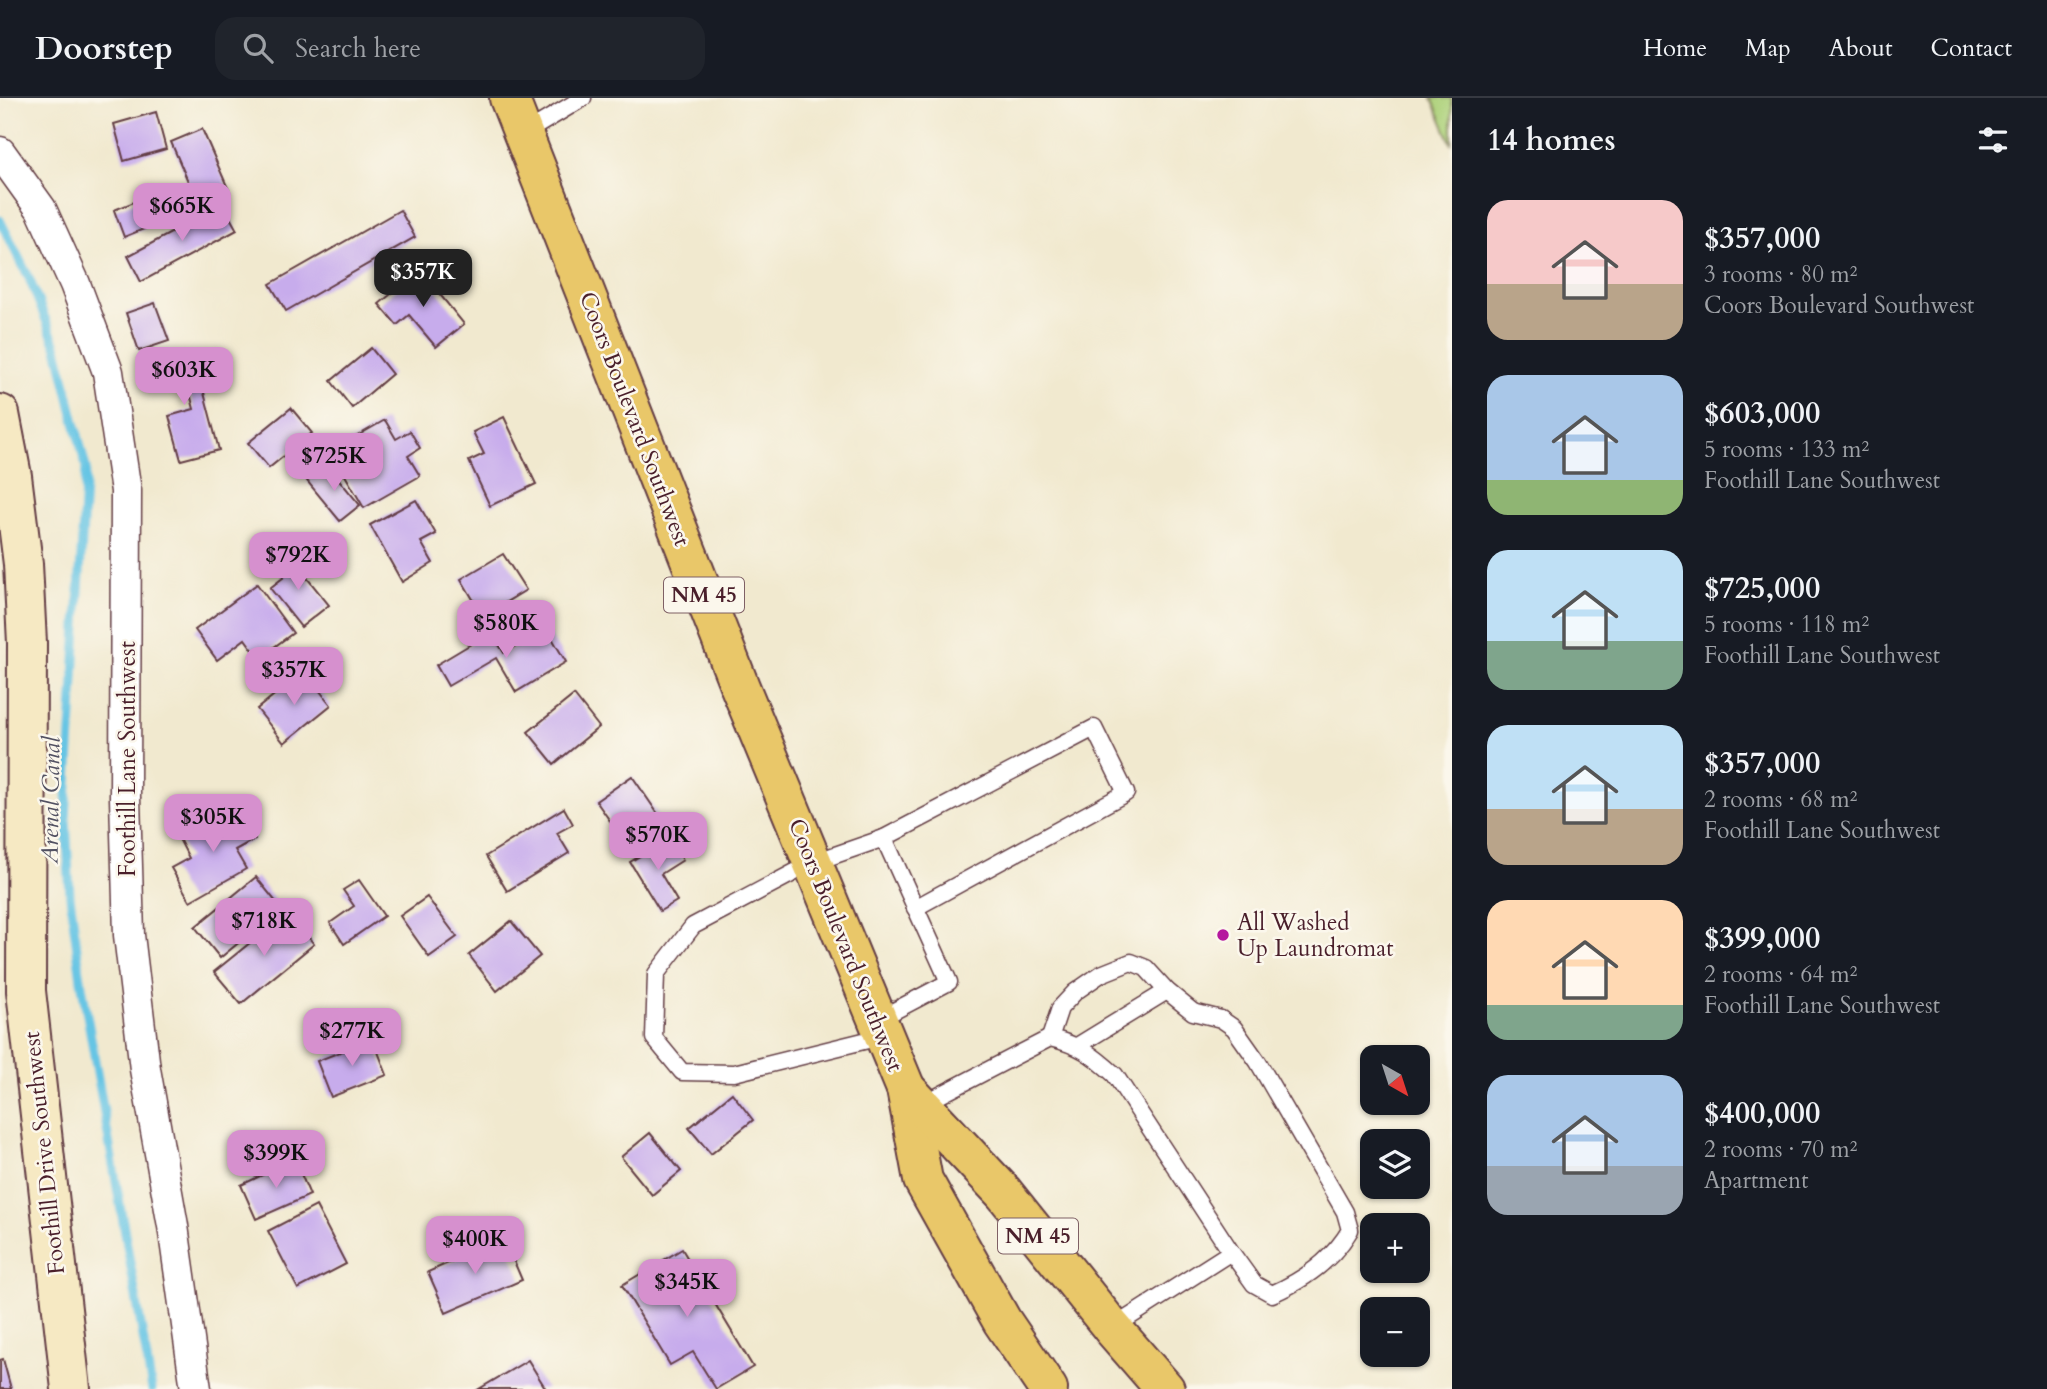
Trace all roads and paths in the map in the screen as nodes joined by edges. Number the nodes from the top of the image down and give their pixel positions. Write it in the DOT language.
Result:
graph roads {
  1 [pos="509,98"];
  2 [pos="583,98"];
  3 [pos="523,134"];
  4 [pos="0,152"];
  5 [pos="0,414"];
  6 [pos="884,838"];
  7 [pos="812,863"];
  8 [pos="915,908"];
  9 [pos="1167,991"];
  10 [pos="881,1028"];
  11 [pos="1050,1038"];
  12 [pos="1077,1046"];
  13 [pos="913,1097"];
  14 [pos="1231,1252"];
  15 [pos="1112,1328"];
  16 [pos="71,1389"];
  17 [pos="196,1389"];
  18 [pos="1048,1389"];
  19 [pos="1165,1389"];
  1 -- 3 [label="main road, Coors Boulevard Southwest / NM 45"];
  2 -- 3 [label="lane"];
  3 -- 7 [label="main road, Coors Boulevard Southwest / NM 45"];
  4 -- 17 [label="street, Foothill Lane Southwest"];
  5 -- 16 [label="street, Foothill Drive Southwest"];
  6 -- 7 [label="lane"];
  6 -- 8 [label="lane"];
  6 -- 8 [label="lane"];
  7 -- 10 [label="main road, Coors Boulevard Southwest / NM 45"];
  7 -- 10 [label="lane"];
  8 -- 10 [label="lane"];
  9 -- 11 [label="lane"];
  9 -- 12 [label="lane"];
  9 -- 14 [label="lane"];
  10 -- 13 [label="main road, Coors Boulevard Southwest / NM 45"];
  11 -- 12 [label="lane"];
  11 -- 13 [label="lane"];
  12 -- 14 [label="lane"];
  13 -- 15 [label="main road, Coors Boulevard Southwest / NM 45"];
  13 -- 18 [label="main road, Coors Boulevard Southwest / NM 45"];
  14 -- 15 [label="lane"];
  15 -- 19 [label="main road, Coors Boulevard Southwest / NM 45"];
}
